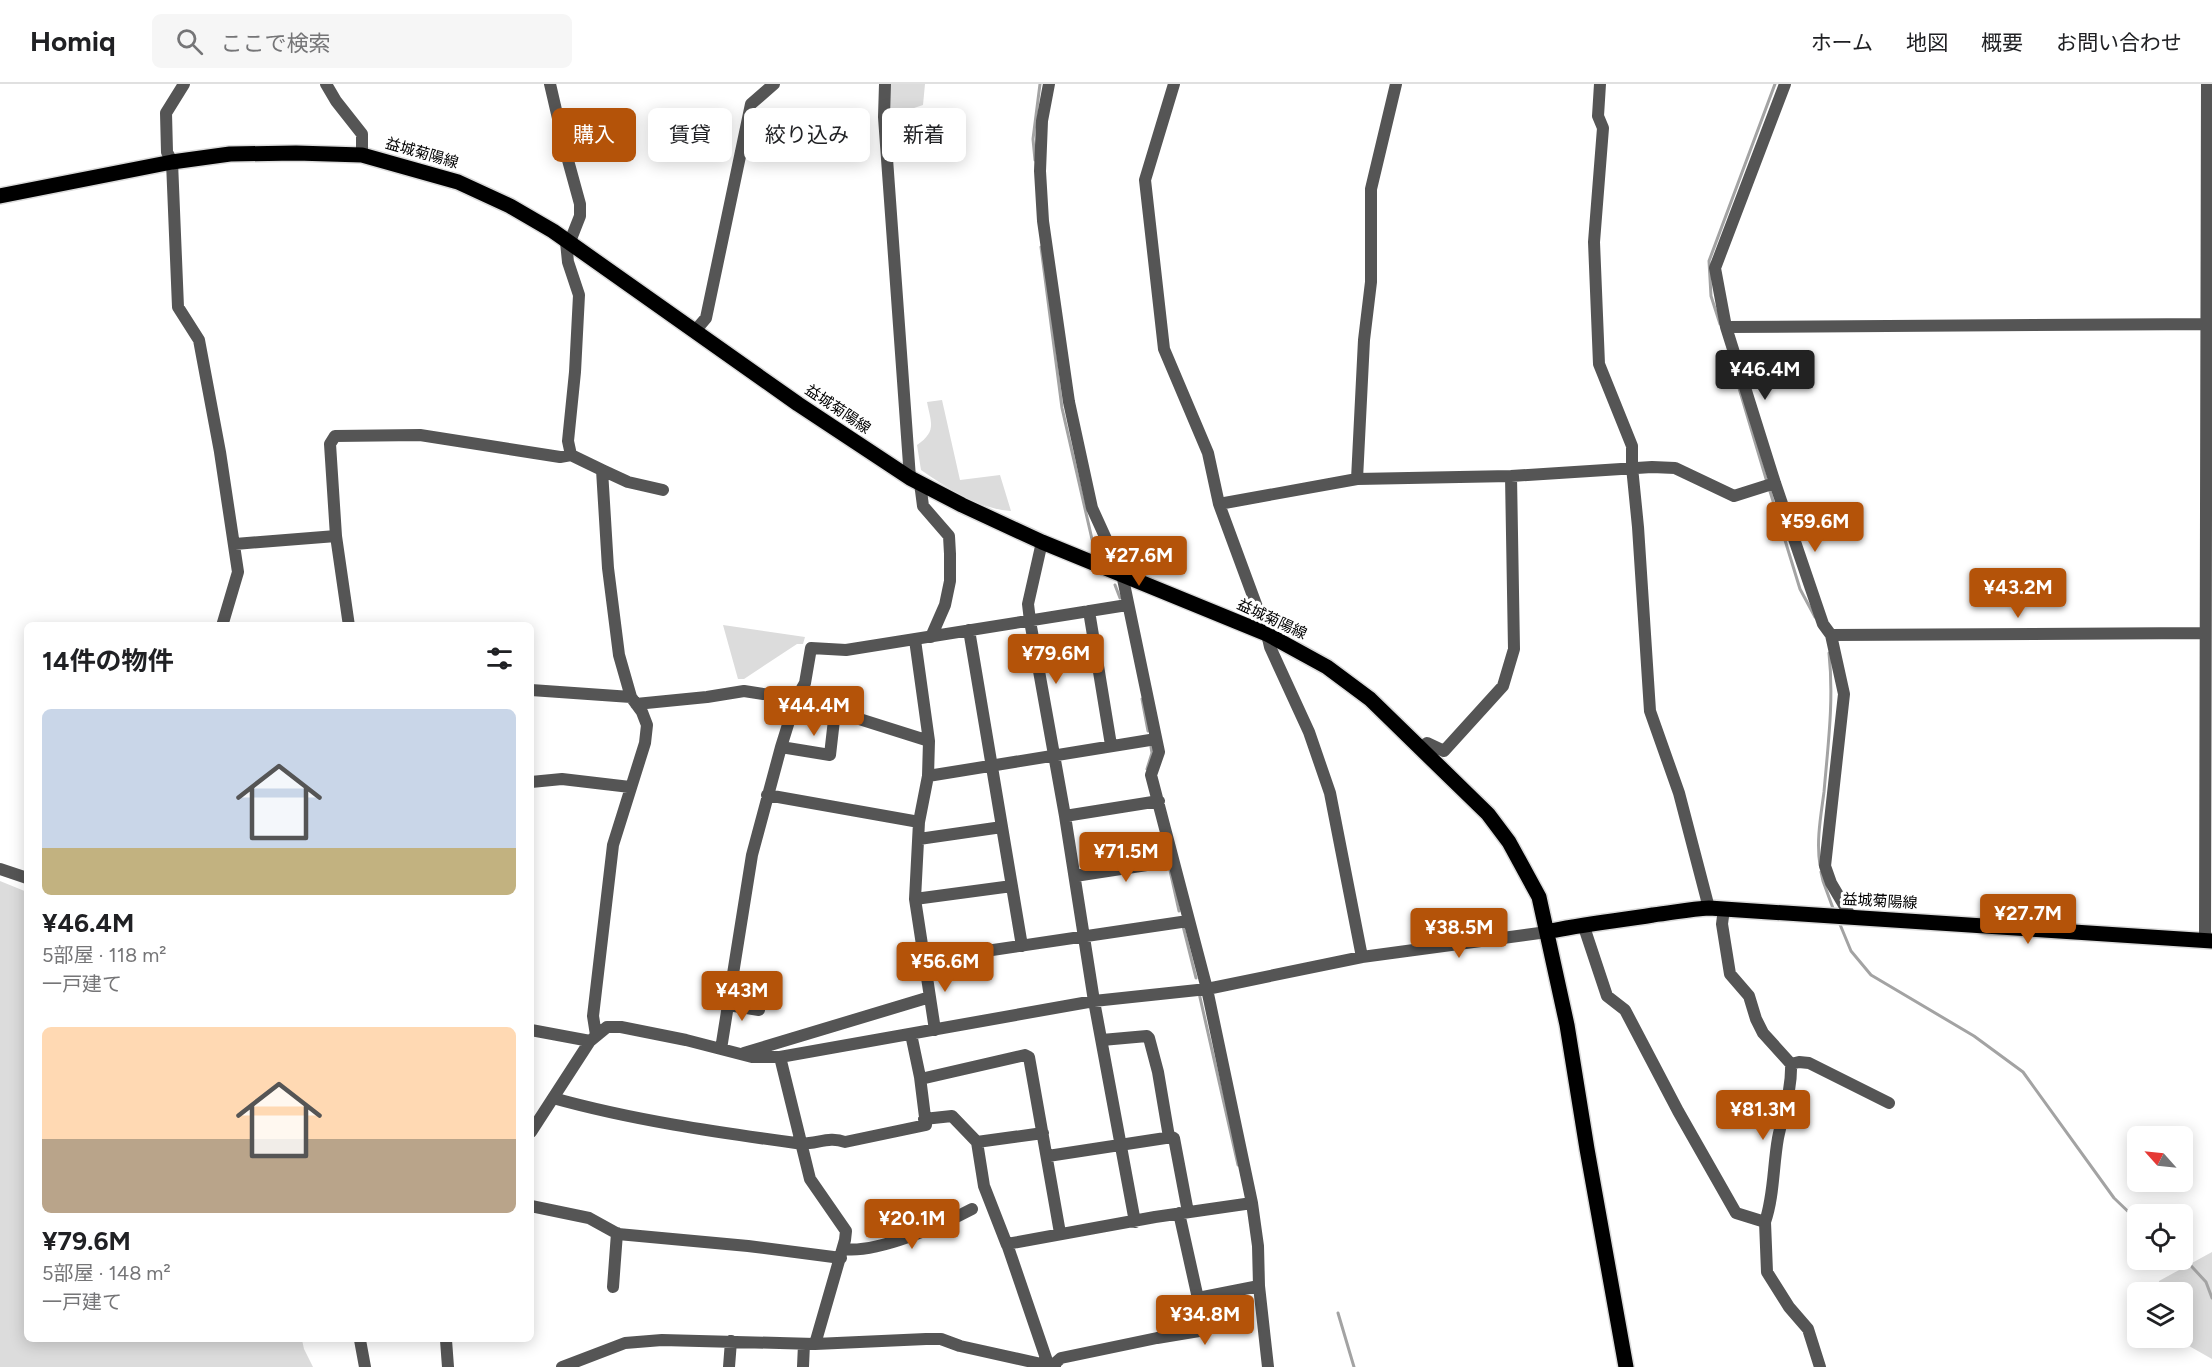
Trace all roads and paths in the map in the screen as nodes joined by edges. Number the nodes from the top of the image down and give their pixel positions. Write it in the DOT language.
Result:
graph roads {
  1 [pos="184,84"];
  2 [pos="326,84"];
  3 [pos="550,84"];
  4 [pos="774,84"];
  5 [pos="885,84"];
  6 [pos="1049,84"];
  7 [pos="1174,84"];
  8 [pos="1396,84"];
  9 [pos="1600,84"];
  10 [pos="1785,84"];
  11 [pos="2207,84"];
  12 [pos="362,155"];
  13 [pos="172,162"];
  14 [pos="0,196"];
  15 [pos="568,243"];
  16 [pos="2209,324"];
  17 [pos="1726,327"];
  18 [pos="695,331"];
  19 [pos="571,455"];
  20 [pos="1632,467"];
  21 [pos="602,470"];
  22 [pos="1511,477"];
  23 [pos="1357,479"];
  24 [pos="915,481"];
  25 [pos="1770,485"];
  26 [pos="663,490"];
  27 [pos="1219,504"];
  28 [pos="336,536"];
  29 [pos="1042,542"];
  30 [pos="234,544"];
  31 [pos="1122,574"];
  32 [pos="2209,575"];
  33 [pos="1127,605"];
  34 [pos="1089,611"];
  35 [pos="1030,621"];
  36 [pos="223,622"];
  37 [pos="348,622"];
  38 [pos="969,630"];
  39 [pos="2205,633"];
  40 [pos="1268,634"];
  41 [pos="1831,634"];
  42 [pos="931,637"];
  43 [pos="915,640"];
  44 [pos="534,690"];
  45 [pos="796,699"];
  46 [pos="634,701"];
  47 [pos="835,711"];
  48 [pos="1156,739"];
  49 [pos="929,741"];
  50 [pos="1111,746"];
  51 [pos="781,747"];
  52 [pos="1421,748"];
  53 [pos="1053,754"];
  54 [pos="992,765"];
  55 [pos="928,776"];
  56 [pos="534,782"];
  57 [pos="630,787"];
  58 [pos="767,795"];
  59 [pos="1159,801"];
  60 [pos="1065,816"];
  61 [pos="919,822"];
  62 [pos="1002,827"];
  63 [pos="919,839"];
  64 [pos="1173,861"];
  65 [pos="0,869"];
  66 [pos="1075,876"];
  67 [pos="24,877"];
  68 [pos="1012,886"];
  69 [pos="915,900"];
  70 [pos="1716,909"];
  71 [pos="1848,917"];
  72 [pos="1188,921"];
  73 [pos="1583,924"];
  74 [pos="1547,932"];
  75 [pos="1085,935"];
  76 [pos="2209,941"];
  77 [pos="1022,946"];
  78 [pos="1362,957"];
  79 [pos="925,960"];
  80 [pos="1207,989"];
  81 [pos="930,997"];
  82 [pos="1094,1001"];
  83 [pos="728,1005"];
  84 [pos="759,1010"];
  85 [pos="534,1030"];
  86 [pos="935,1030"];
  87 [pos="911,1034"];
  88 [pos="593,1038"];
  89 [pos="1102,1040"];
  90 [pos="721,1049"];
  91 [pos="740,1054"];
  92 [pos="780,1057"];
  93 [pos="1791,1064"];
  94 [pos="920,1077"];
  95 [pos="553,1098"];
  96 [pos="1890,1103"];
  97 [pos="924,1119"];
  98 [pos="534,1127"];
  99 [pos="1043,1133"];
  100 [pos="1169,1137"];
  101 [pos="977,1142"];
  102 [pos="800,1144"];
  103 [pos="1121,1144"];
  104 [pos="1048,1156"];
  105 [pos="1252,1203"];
  106 [pos="534,1207"];
  107 [pos="972,1209"];
  108 [pos="1183,1213"];
  109 [pos="1136,1222"];
  110 [pos="1765,1222"];
  111 [pos="616,1233"];
  112 [pos="1060,1233"];
  113 [pos="1007,1245"];
  114 [pos="842,1254"];
  115 [pos="1259,1286"];
  116 [pos="613,1287"];
  117 [pos="1198,1298"];
  118 [pos="731,1341"];
  119 [pos="360,1342"];
  120 [pos="446,1342"];
  121 [pos="809,1344"];
  122 [pos="1052,1366"];
  123 [pos="365,1367"];
  124 [pos="448,1367"];
  125 [pos="562,1367"];
  126 [pos="729,1367"];
  127 [pos="803,1367"];
  128 [pos="1268,1367"];
  129 [pos="1626,1367"];
  130 [pos="1820,1367"];
  1 -- 13 [label="street"];
  2 -- 12 [label="street"];
  3 -- 15 [label="street"];
  4 -- 18 [label="street"];
  5 -- 24 [label="street"];
  6 -- 31 [label="street"];
  7 -- 27 [label="street"];
  8 -- 23 [label="street"];
  9 -- 20 [label="street"];
  10 -- 17 [label="street"];
  11 -- 16 [label="street"];
  12 -- 13 [label="main road, 益城菊陽線"];
  12 -- 15 [label="main road, 益城菊陽線"];
  13 -- 14 [label="main road, 益城菊陽線"];
  13 -- 30 [label="street"];
  15 -- 18 [label="main road, 益城菊陽線"];
  15 -- 19 [label="street"];
  16 -- 17 [label="street"];
  16 -- 32 [label="street"];
  17 -- 25 [label="street"];
  18 -- 24 [label="main road, 益城菊陽線"];
  19 -- 21 [label="street"];
  19 -- 28 [label="street"];
  20 -- 22 [label="street"];
  20 -- 25 [label="street"];
  20 -- 70 [label="street"];
  21 -- 26 [label="street"];
  21 -- 46 [label="street"];
  22 -- 23 [label="street"];
  22 -- 52 [label="street"];
  23 -- 27 [label="street"];
  24 -- 29 [label="main road, 益城菊陽線"];
  24 -- 42 [label="street"];
  25 -- 41 [label="street"];
  27 -- 40 [label="street"];
  28 -- 30 [label="street"];
  28 -- 37 [label="street"];
  29 -- 31 [label="main road, 益城菊陽線"];
  29 -- 35 [label="street"];
  30 -- 36 [label="street"];
  31 -- 33 [label="street"];
  31 -- 40 [label="main road, 益城菊陽線"];
  32 -- 39 [label="street"];
  33 -- 34 [label="street"];
  33 -- 48 [label="street"];
  34 -- 35 [label="street"];
  34 -- 50 [label="street"];
  35 -- 38 [label="street"];
  35 -- 53 [label="street"];
  38 -- 42 [label="street"];
  38 -- 54 [label="street"];
  39 -- 41 [label="street"];
  39 -- 76 [label="street"];
  40 -- 52 [label="main road, 益城菊陽線"];
  40 -- 78 [label="street"];
  41 -- 71 [label="street"];
  42 -- 43 [label="street"];
  43 -- 45 [label="street"];
  43 -- 49 [label="street"];
  44 -- 46 [label="street"];
  45 -- 46 [label="street"];
  45 -- 47 [label="street"];
  45 -- 51 [label="street"];
  46 -- 57 [label="street"];
  47 -- 49 [label="street"];
  47 -- 51 [label="street"];
  48 -- 50 [label="street"];
  48 -- 59 [label="street"];
  49 -- 55 [label="street"];
  50 -- 53 [label="street"];
  51 -- 58 [label="street"];
  52 -- 74 [label="main road, 益城菊陽線"];
  53 -- 54 [label="street"];
  53 -- 60 [label="street"];
  54 -- 55 [label="street"];
  54 -- 62 [label="street"];
  55 -- 61 [label="street"];
  56 -- 57 [label="street"];
  57 -- 88 [label="street"];
  58 -- 61 [label="street"];
  58 -- 83 [label="street"];
  59 -- 60 [label="street"];
  59 -- 64 [label="street"];
  60 -- 66 [label="street"];
  61 -- 63 [label="street"];
  62 -- 63 [label="street"];
  62 -- 68 [label="street"];
  63 -- 69 [label="street"];
  64 -- 66 [label="street"];
  64 -- 72 [label="street"];
  65 -- 67 [label="street"];
  66 -- 75 [label="street"];
  68 -- 69 [label="street"];
  68 -- 77 [label="street"];
  69 -- 79 [label="street"];
  70 -- 71 [label="main road, 益城菊陽線"];
  70 -- 73 [label="main road, 益城菊陽線"];
  70 -- 93 [label="street"];
  71 -- 76 [label="main road, 益城菊陽線"];
  72 -- 75 [label="street"];
  72 -- 80 [label="street"];
  73 -- 74 [label="main road, 益城菊陽線"];
  73 -- 110 [label="street"];
  74 -- 78 [label="street"];
  74 -- 129 [label="main road, 益城菊陽線"];
  75 -- 77 [label="street"];
  75 -- 82 [label="street"];
  77 -- 79 [label="street"];
  78 -- 80 [label="street"];
  79 -- 81 [label="street"];
  80 -- 82 [label="street"];
  80 -- 105 [label="street"];
  81 -- 86 [label="street"];
  81 -- 91 [label="street"];
  82 -- 86 [label="street"];
  82 -- 89 [label="street"];
  83 -- 84 [label="street"];
  83 -- 90 [label="street"];
  85 -- 88 [label="street"];
  86 -- 87 [label="street"];
  87 -- 92 [label="street"];
  87 -- 94 [label="street"];
  88 -- 90 [label="street"];
  88 -- 95 [label="street"];
  89 -- 100 [label="street"];
  89 -- 103 [label="street"];
  90 -- 91 [label="street"];
  91 -- 92 [label="street"];
  92 -- 102 [label="street"];
  93 -- 96 [label="street"];
  93 -- 110 [label="street"];
  94 -- 97 [label="street"];
  94 -- 99 [label="street"];
  95 -- 98 [label="street"];
  95 -- 102 [label="street"];
  97 -- 101 [label="street"];
  97 -- 102 [label="street"];
  99 -- 101 [label="street"];
  99 -- 104 [label="street"];
  100 -- 103 [label="street"];
  100 -- 108 [label="street"];
  101 -- 113 [label="street"];
  102 -- 114 [label="street"];
  103 -- 104 [label="street"];
  103 -- 109 [label="street"];
  104 -- 112 [label="street"];
  105 -- 108 [label="street"];
  105 -- 115 [label="street"];
  106 -- 111 [label="street"];
  107 -- 114 [label="street"];
  108 -- 109 [label="street"];
  108 -- 117 [label="street"];
  109 -- 112 [label="street"];
  110 -- 130 [label="street"];
  111 -- 114 [label="street"];
  111 -- 116 [label="street"];
  112 -- 113 [label="street"];
  113 -- 122 [label="street"];
  114 -- 121 [label="street"];
  115 -- 117 [label="street"];
  115 -- 128 [label="street"];
  117 -- 122 [label="street"];
  118 -- 121 [label="street"];
  118 -- 125 [label="street"];
  118 -- 126 [label="street"];
  119 -- 123 [label="street"];
  120 -- 124 [label="street"];
  121 -- 122 [label="street"];
  121 -- 127 [label="street"];
}
